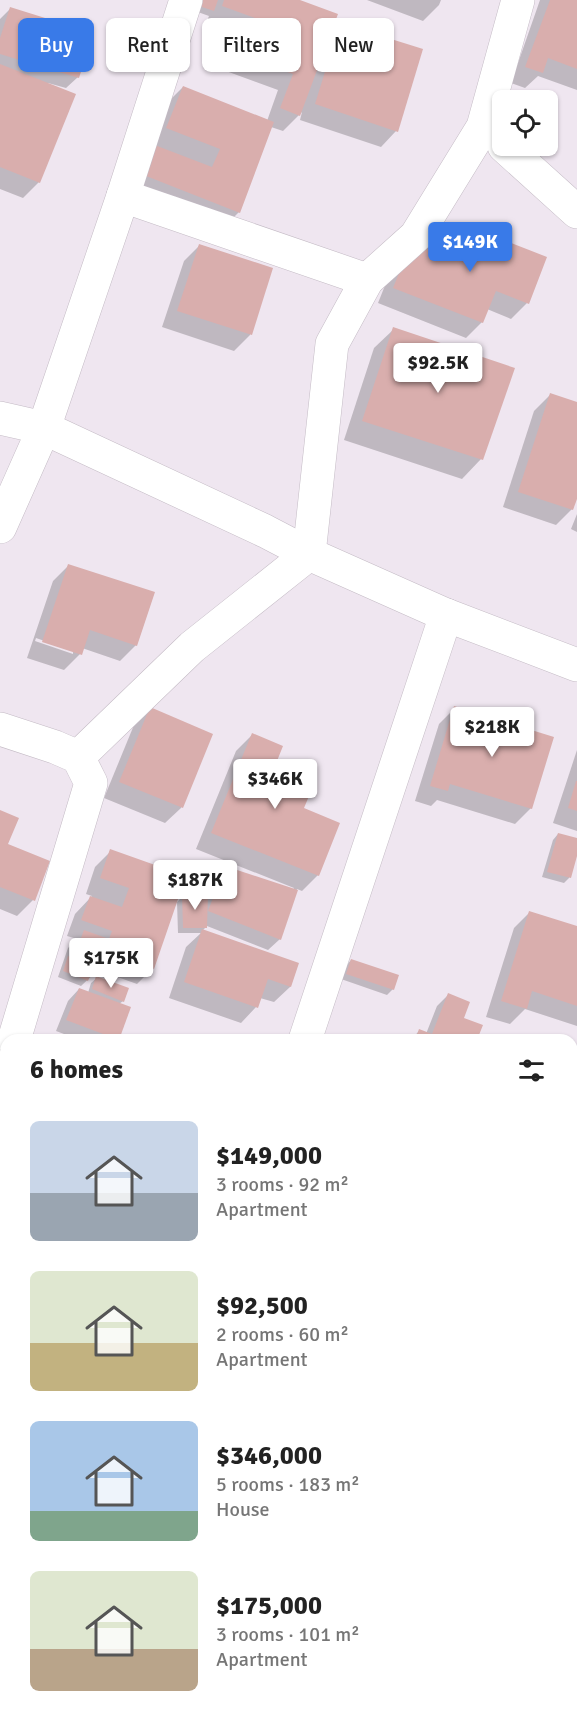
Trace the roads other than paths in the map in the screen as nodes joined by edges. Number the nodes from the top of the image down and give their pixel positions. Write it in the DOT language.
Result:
graph roads {
  1 [pos="186,0"];
  2 [pos="518,0"];
  3 [pos="504,90"];
  4 [pos="492,144"];
  5 [pos="515,156"];
  6 [pos="123,196"];
  7 [pos="577,212"];
  8 [pos="367,280"];
  9 [pos="0,418"];
  10 [pos="44,428"];
  11 [pos="0,527"];
  12 [pos="309,554"];
  13 [pos="446,615"];
  14 [pos="577,664"];
  15 [pos="0,729"];
  16 [pos="78,757"];
  17 [pos="16,1034"];
  18 [pos="307,1034"];
  1 -- 6 [label="street"];
  2 -- 3 [label="street"];
  4 -- 8 [label="street"];
  5 -- 7 [label="street"];
  6 -- 8 [label="street"];
  6 -- 10 [label="street"];
  8 -- 12 [label="street"];
  9 -- 10 [label="street"];
  10 -- 11 [label="street"];
  10 -- 12 [label="street"];
  12 -- 13 [label="street"];
  12 -- 16 [label="street"];
  13 -- 14 [label="street"];
  13 -- 18 [label="street"];
  15 -- 16 [label="street"];
  16 -- 17 [label="street"];
}
